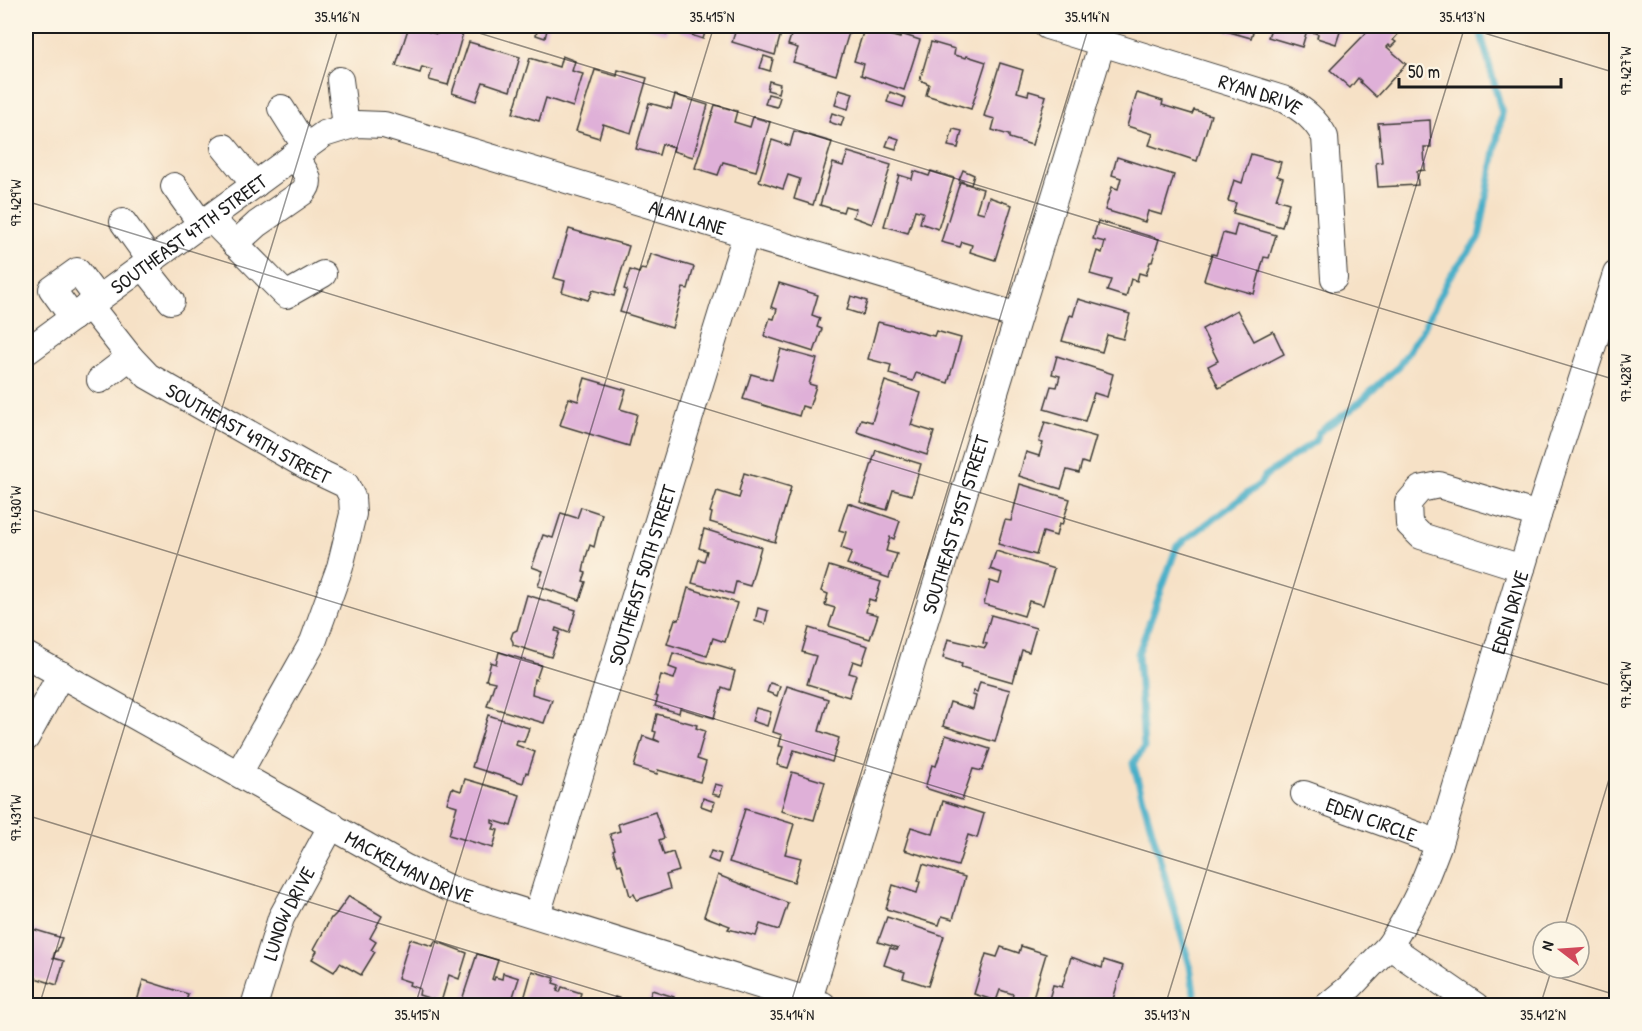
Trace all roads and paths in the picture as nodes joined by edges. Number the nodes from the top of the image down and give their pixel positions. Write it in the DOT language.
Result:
graph roads {
  1 [pos="1047,26"];
  2 [pos="1102,42"];
  3 [pos="340,80"];
  4 [pos="281,108"];
  5 [pos="351,125"];
  6 [pos="224,147"];
  7 [pos="299,151"];
  8 [pos="255,185"];
  9 [pos="174,186"];
  10 [pos="123,222"];
  11 [pos="206,222"];
  12 [pos="746,234"];
  13 [pos="235,244"];
  14 [pos="147,264"];
  15 [pos="323,274"];
  16 [pos="1617,274"];
  17 [pos="1334,278"];
  18 [pos="171,301"];
  19 [pos="87,307"];
  20 [pos="1018,316"];
  21 [pos="26,352"];
  22 [pos="130,357"];
  23 [pos="100,380"];
  24 [pos="1538,515"];
  25 [pos="1522,568"];
  26 [pos="26,655"];
  27 [pos="61,674"];
  28 [pos="26,738"];
  29 [pos="239,773"];
  30 [pos="1304,794"];
  31 [pos="332,825"];
  32 [pos="1439,843"];
  33 [pos="537,915"];
  34 [pos="1389,946"];
  35 [pos="813,1004"];
  36 [pos="254,1005"];
  37 [pos="1327,1005"];
  38 [pos="1476,1005"];
  1 -- 2 [label="street, RYAN DRIVE"];
  2 -- 17 [label="street, RYAN DRIVE"];
  2 -- 20 [label="street, SOUTHEAST 51ST STREET"];
  3 -- 5 [label="street"];
  4 -- 7 [label="street"];
  5 -- 7 [label="street, SOUTHEAST 47TH STREET"];
  5 -- 12 [label="street, ALAN LANE"];
  6 -- 8 [label="street"];
  7 -- 8 [label="street, SOUTHEAST 47TH STREET"];
  7 -- 13 [label="street"];
  8 -- 11 [label="street, SOUTHEAST 47TH STREET"];
  9 -- 11 [label="street"];
  10 -- 14 [label="street"];
  11 -- 13 [label="street"];
  11 -- 14 [label="street, SOUTHEAST 47TH STREET"];
  12 -- 20 [label="street, ALAN LANE"];
  12 -- 33 [label="street, SOUTHEAST 50TH STREET"];
  13 -- 15 [label="street"];
  14 -- 18 [label="street"];
  14 -- 19 [label="street, SOUTHEAST 47TH STREET"];
  16 -- 24 [label="street, EDEN DRIVE"];
  19 -- 21 [label="street, SOUTHEAST 47TH STREET"];
  19 -- 22 [label="street, SOUTHEAST 49TH STREET"];
  20 -- 35 [label="street, SOUTHEAST 51ST STREET"];
  22 -- 23 [label="street"];
  22 -- 29 [label="street, SOUTHEAST 49TH STREET"];
  24 -- 25 [label="street, EDEN DRIVE"];
  24 -- 25 [label="street"];
  25 -- 32 [label="street, EDEN DRIVE"];
  26 -- 27 [label="street, MACKELMAN DRIVE"];
  27 -- 28 [label="street"];
  27 -- 29 [label="street, MACKELMAN DRIVE"];
  29 -- 31 [label="street, MACKELMAN DRIVE"];
  30 -- 32 [label="street, EDEN CIRCLE"];
  31 -- 33 [label="street, MACKELMAN DRIVE"];
  31 -- 36 [label="street, LUNOW DRIVE"];
  32 -- 34 [label="street, EDEN DRIVE"];
  33 -- 35 [label="street, MACKELMAN DRIVE"];
  34 -- 37 [label="street"];
  34 -- 38 [label="street"];
}
